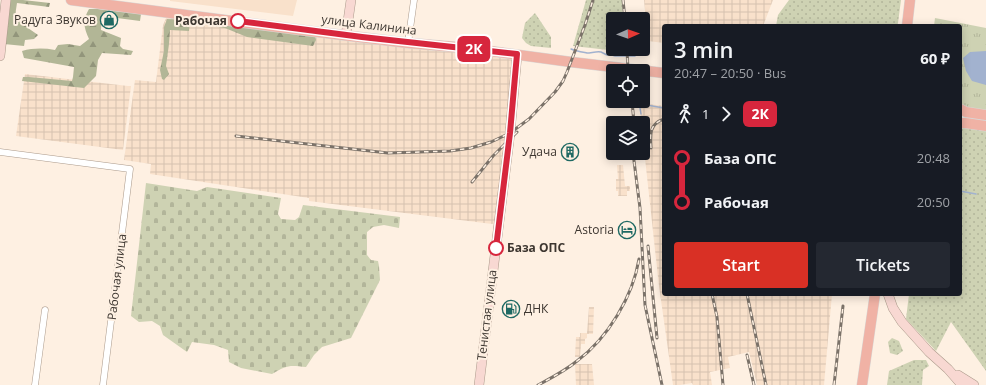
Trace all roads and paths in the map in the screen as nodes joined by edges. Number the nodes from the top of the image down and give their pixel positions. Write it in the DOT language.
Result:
graph roads {
  1 [pos="6,0"];
  2 [pos="71,0"];
  3 [pos="351,0"];
  4 [pos="414,0"];
  5 [pos="910,0"];
  6 [pos="907,24"];
  7 [pos="346,35"];
  8 [pos="408,43"];
  9 [pos="517,54"];
  10 [pos="0,56"];
  11 [pos="662,73"];
  12 [pos="962,109"];
  13 [pos="986,115"];
  14 [pos="962,123"];
  15 [pos="986,126"];
  16 [pos="0,152"];
  17 [pos="875,296"];
  18 [pos="889,296"];
  19 [pos="45,310"];
  20 [pos="948,369"];
  21 [pos="35,385"];
  22 [pos="104,385"];
  23 [pos="479,385"];
  24 [pos="862,385"];
  25 [pos="962,385"];
  26 [pos="974,385"];
  1 -- 10 [label="main road"];
  2 -- 7 [label="main road, улица Калинина"];
  3 -- 7 [label="main road"];
  4 -- 8 [label="street"];
  5 -- 6 [label="main road"];
  7 -- 8 [label="main road, улица Калинина"];
  8 -- 9 [label="main road, улица Калинина"];
  9 -- 11 [label="main road, улица Калинина"];
  9 -- 23 [label="main road, Тенистая улица"];
  12 -- 13 [label="main road"];
  14 -- 15 [label="main road"];
  16 -- 22 [label="street, Рабочая улица"];
  17 -- 24 [label="main road"];
  18 -- 20 [label="main road"];
  19 -- 21 [label="street"];
  20 -- 25 [label="main road"];
  20 -- 26 [label="main road"];
}
